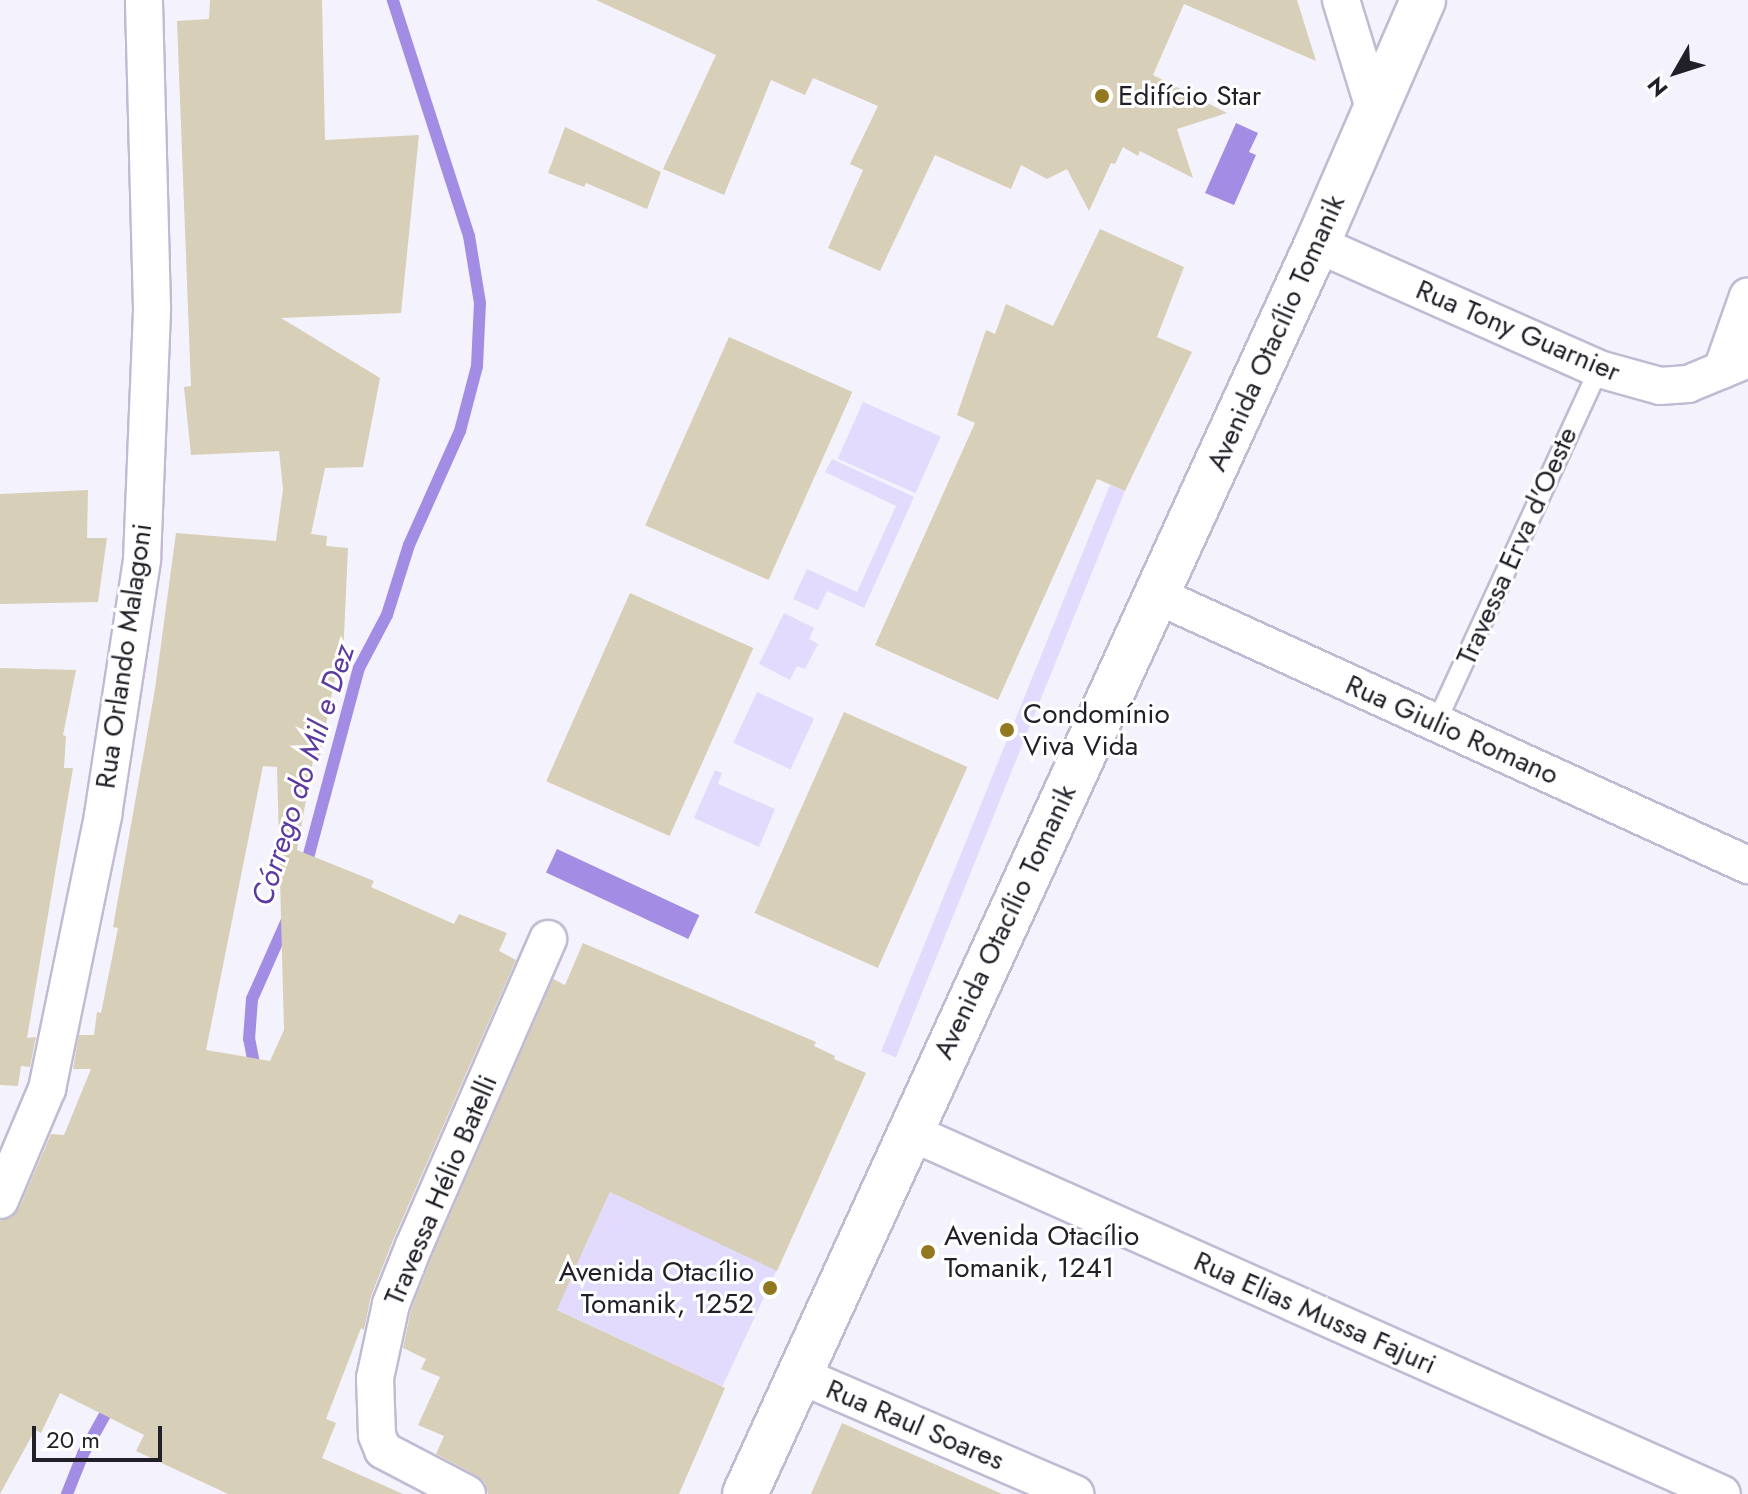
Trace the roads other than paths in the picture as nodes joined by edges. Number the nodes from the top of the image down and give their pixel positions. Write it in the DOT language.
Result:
graph roads {
  1 [pos="144,0"];
  2 [pos="1341,0"];
  3 [pos="1423,0"];
  4 [pos="1375,111"];
  5 [pos="1317,244"];
  6 [pos="1748,296"];
  7 [pos="1735,364"];
  8 [pos="1599,369"];
  9 [pos="1156,595"];
  10 [pos="1436,723"];
  11 [pos="1748,865"];
  12 [pos="548,939"];
  13 [pos="908,1131"];
  14 [pos="0,1200"];
  15 [pos="799,1375"];
  16 [pos="467,1494"];
  17 [pos="745,1494"];
  18 [pos="1075,1494"];
  19 [pos="1722,1494"];
  1 -- 14 [label="street, Rua Orlando Malagoni"];
  2 -- 4 [label="street"];
  3 -- 4 [label="street, Avenida Otacílio Tomanik"];
  4 -- 5 [label="street, Avenida Otacílio Tomanik"];
  5 -- 8 [label="street, Rua Tony Guarnier"];
  5 -- 9 [label="street, Avenida Otacílio Tomanik"];
  6 -- 7 [label="street"];
  7 -- 8 [label="street, Rua Tony Guarnier"];
  8 -- 10 [label="lane, Travessa Erva d'Oeste"];
  9 -- 10 [label="street, Rua Giulio Romano"];
  9 -- 13 [label="street, Avenida Otacílio Tomanik"];
  10 -- 11 [label="street, Rua Giulio Romano"];
  12 -- 16 [label="street, Travessa Hélio Batelli"];
  13 -- 15 [label="street, Avenida Otacílio Tomanik"];
  13 -- 19 [label="street, Rua Elias Mussa Fajuri"];
  15 -- 17 [label="street, Avenida Otacílio Tomanik"];
  15 -- 18 [label="street, Rua Raul Soares"];
}
